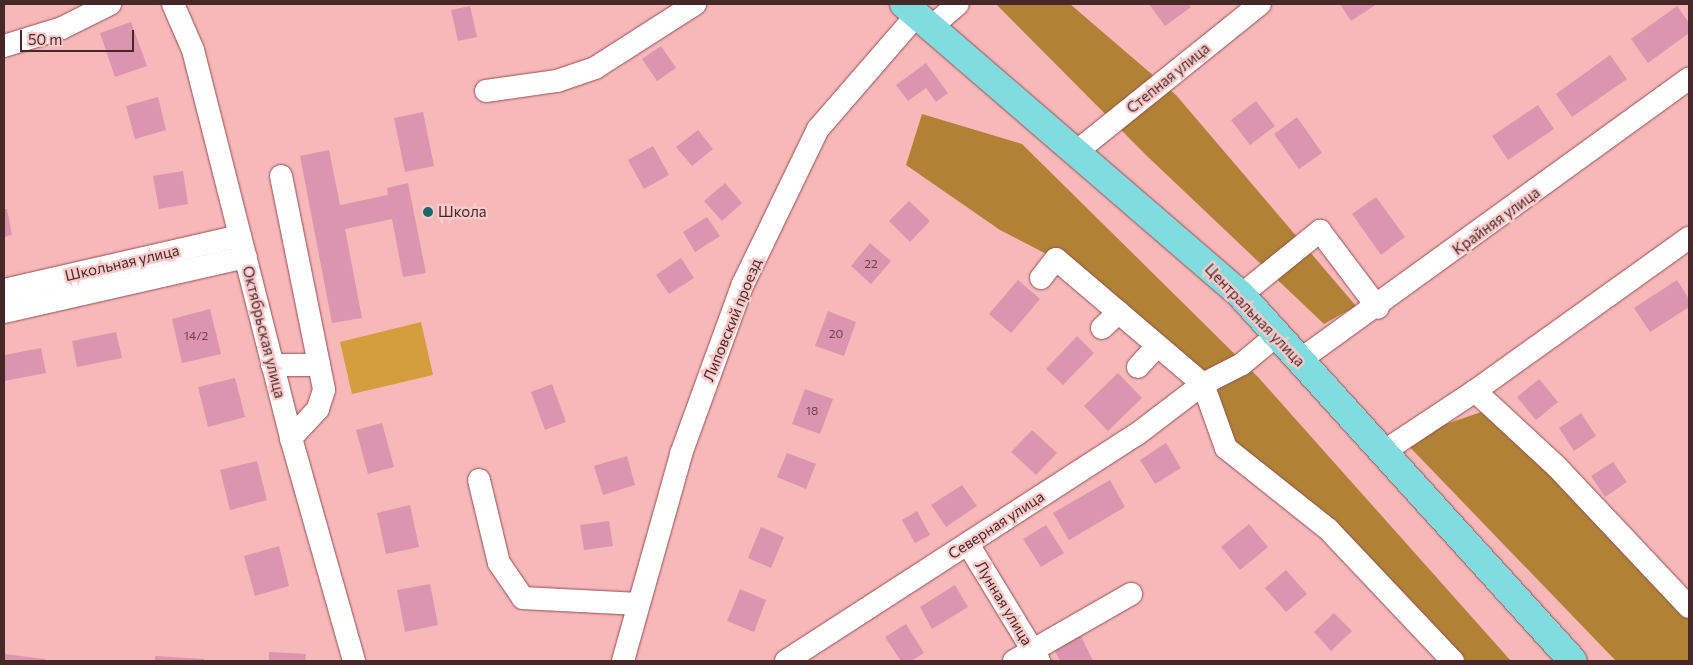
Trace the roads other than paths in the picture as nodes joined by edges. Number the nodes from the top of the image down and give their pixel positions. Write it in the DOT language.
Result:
graph roads {
  1 [pos="110,4"];
  2 [pos="173,4"];
  3 [pos="695,4"];
  4 [pos="958,4"];
  5 [pos="1260,4"];
  6 [pos="916,16"];
  7 [pos="4,46"];
  8 [pos="1689,78"];
  9 [pos="486,91"];
  10 [pos="1076,152"];
  11 [pos="281,176"];
  12 [pos="240,236"];
  13 [pos="1689,238"];
  14 [pos="246,257"];
  15 [pos="1042,278"];
  16 [pos="4,290"];
  17 [pos="1241,295"];
  18 [pos="1378,308"];
  19 [pos="4,312"];
  20 [pos="1119,312"];
  21 [pos="1102,328"];
  22 [pos="1277,335"];
  23 [pos="1157,346"];
  24 [pos="1300,360"];
  25 [pos="272,365"];
  26 [pos="319,365"];
  27 [pos="1138,367"];
  28 [pos="1203,384"];
  29 [pos="1475,391"];
  30 [pos="291,438"];
  31 [pos="1384,452"];
  32 [pos="479,480"];
  33 [pos="968,544"];
  34 [pos="1131,594"];
  35 [pos="638,604"];
  36 [pos="1689,607"];
  37 [pos="1028,657"];
  38 [pos="354,661"];
  39 [pos="623,661"];
  40 [pos="786,661"];
  41 [pos="1453,661"];
  42 [pos="1573,661"];
  1 -- 7 [label="street"];
  2 -- 12 [label="street, Октябрьская улица"];
  3 -- 9 [label="street"];
  4 -- 6 [label="street, Липовский проезд"];
  5 -- 10 [label="street, Степная улица"];
  6 -- 10 [label="main road, Центральная улица"];
  6 -- 35 [label="street, Липовский проезд"];
  8 -- 18 [label="street, Крайняя улица"];
  10 -- 17 [label="main road, Центральная улица"];
  11 -- 26 [label="street"];
  12 -- 14 [label="street, Октябрьская улица"];
  12 -- 16 [label="street, Школьная улица"];
  13 -- 29 [label="street"];
  14 -- 19 [label="street"];
  14 -- 25 [label="street, Октябрьская улица"];
  15 -- 20 [label="street"];
  17 -- 18 [label="street"];
  17 -- 22 [label="main road, Центральная улица"];
  18 -- 24 [label="street, Крайняя улица"];
  20 -- 21 [label="street"];
  20 -- 23 [label="street"];
  22 -- 24 [label="main road, Центральная улица"];
  22 -- 28 [label="street, Северная улица"];
  23 -- 27 [label="street"];
  23 -- 28 [label="street"];
  24 -- 31 [label="main road, Центральная улица"];
  25 -- 26 [label="street"];
  25 -- 30 [label="street, Октябрьская улица"];
  26 -- 30 [label="street"];
  28 -- 33 [label="street, Северная улица"];
  28 -- 41 [label="street"];
  29 -- 31 [label="street"];
  29 -- 36 [label="street"];
  30 -- 38 [label="street, Октябрьская улица"];
  31 -- 42 [label="main road, Центральная улица"];
  32 -- 35 [label="street"];
  33 -- 37 [label="street, Лунная улица"];
  33 -- 40 [label="street, Северная улица"];
  34 -- 37 [label="street"];
  35 -- 39 [label="street, Липовский проезд"];
}
